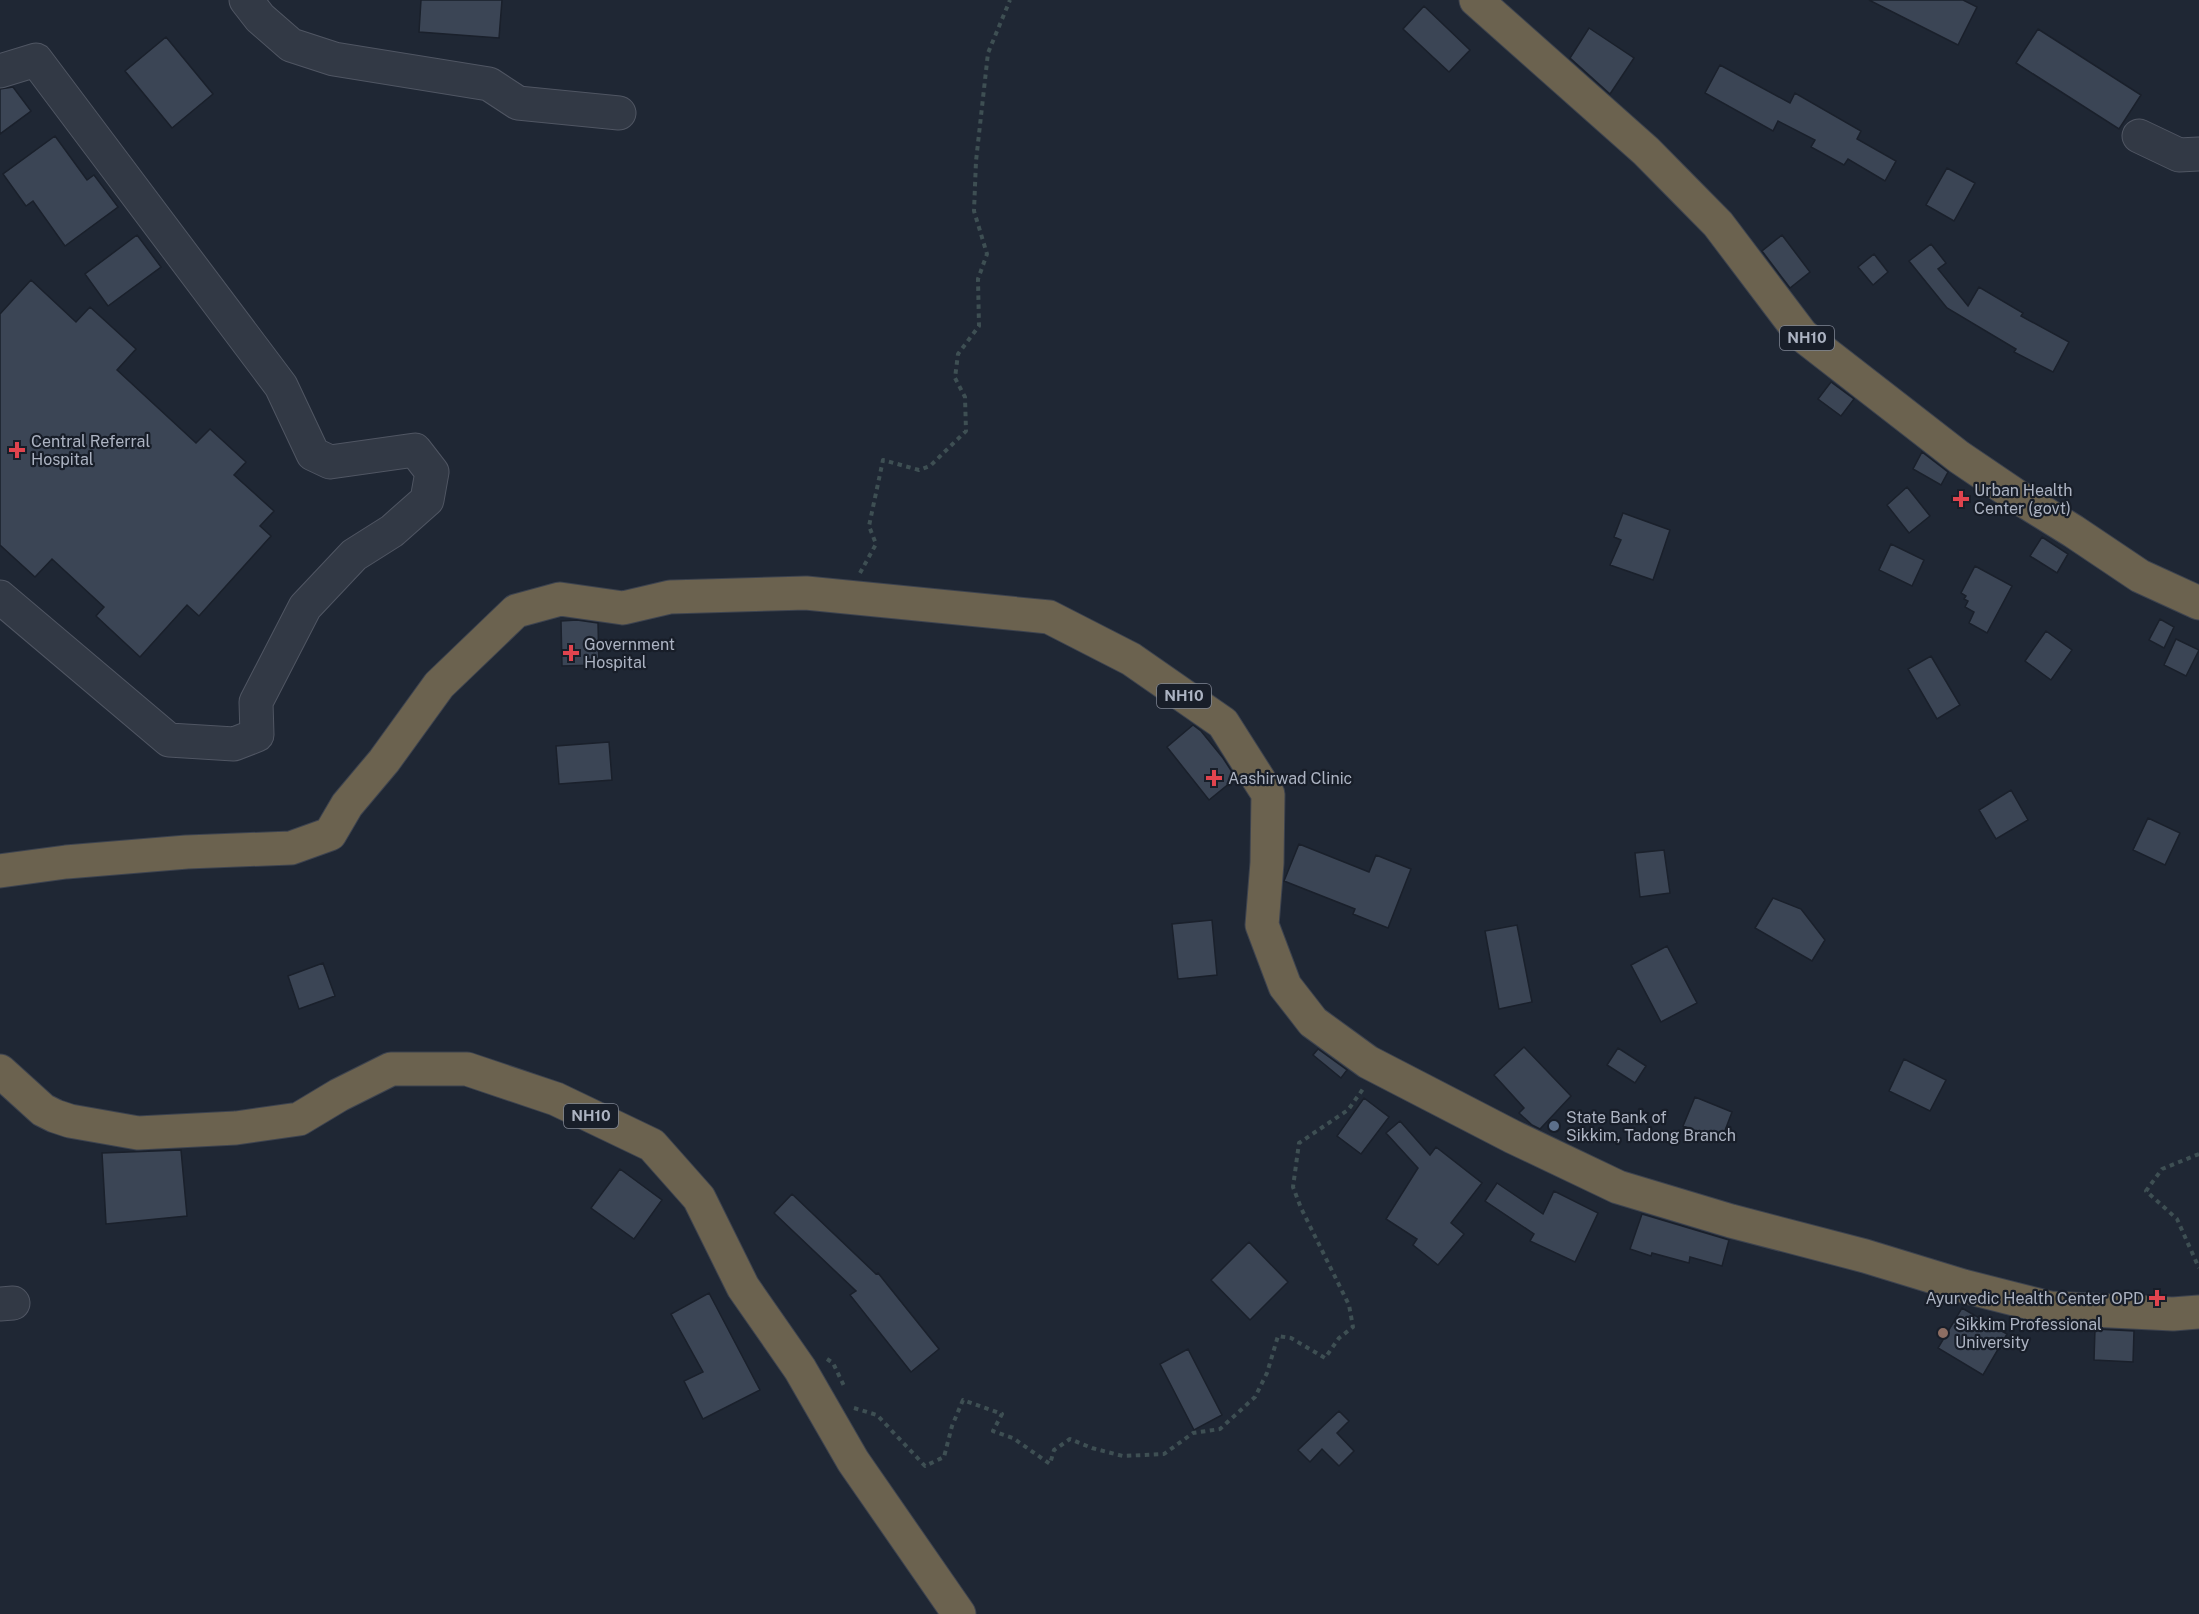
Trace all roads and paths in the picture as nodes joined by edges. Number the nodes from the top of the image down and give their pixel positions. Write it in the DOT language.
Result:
graph roads {
  1 [pos="246,0"];
  2 [pos="1010,0"];
  3 [pos="1476,0"];
  4 [pos="0,71"];
  5 [pos="619,113"];
  6 [pos="2139,136"];
  7 [pos="2199,154"];
  8 [pos="0,597"];
  9 [pos="876,600"];
  10 [pos="2199,603"];
  11 [pos="0,871"];
  12 [pos="1368,1062"];
  13 [pos="0,1071"];
  14 [pos="2199,1154"];
  15 [pos="2199,1268"];
  16 [pos="2199,1312"];
  17 [pos="820,1354"];
  18 [pos="846,1390"];
  19 [pos="850,1400"];
  20 [pos="960,1614"];
  1 -- 5 [label="street"];
  2 -- 9 [label="path"];
  3 -- 10 [label="highway, NH10"];
  4 -- 8 [label="street"];
  6 -- 7 [label="street"];
  9 -- 11 [label="highway, NH10"];
  9 -- 12 [label="highway, NH10"];
  12 -- 16 [label="highway, NH10"];
  12 -- 19 [label="path"];
  13 -- 20 [label="highway, NH10"];
  14 -- 15 [label="path"];
  17 -- 18 [label="path"];
}
